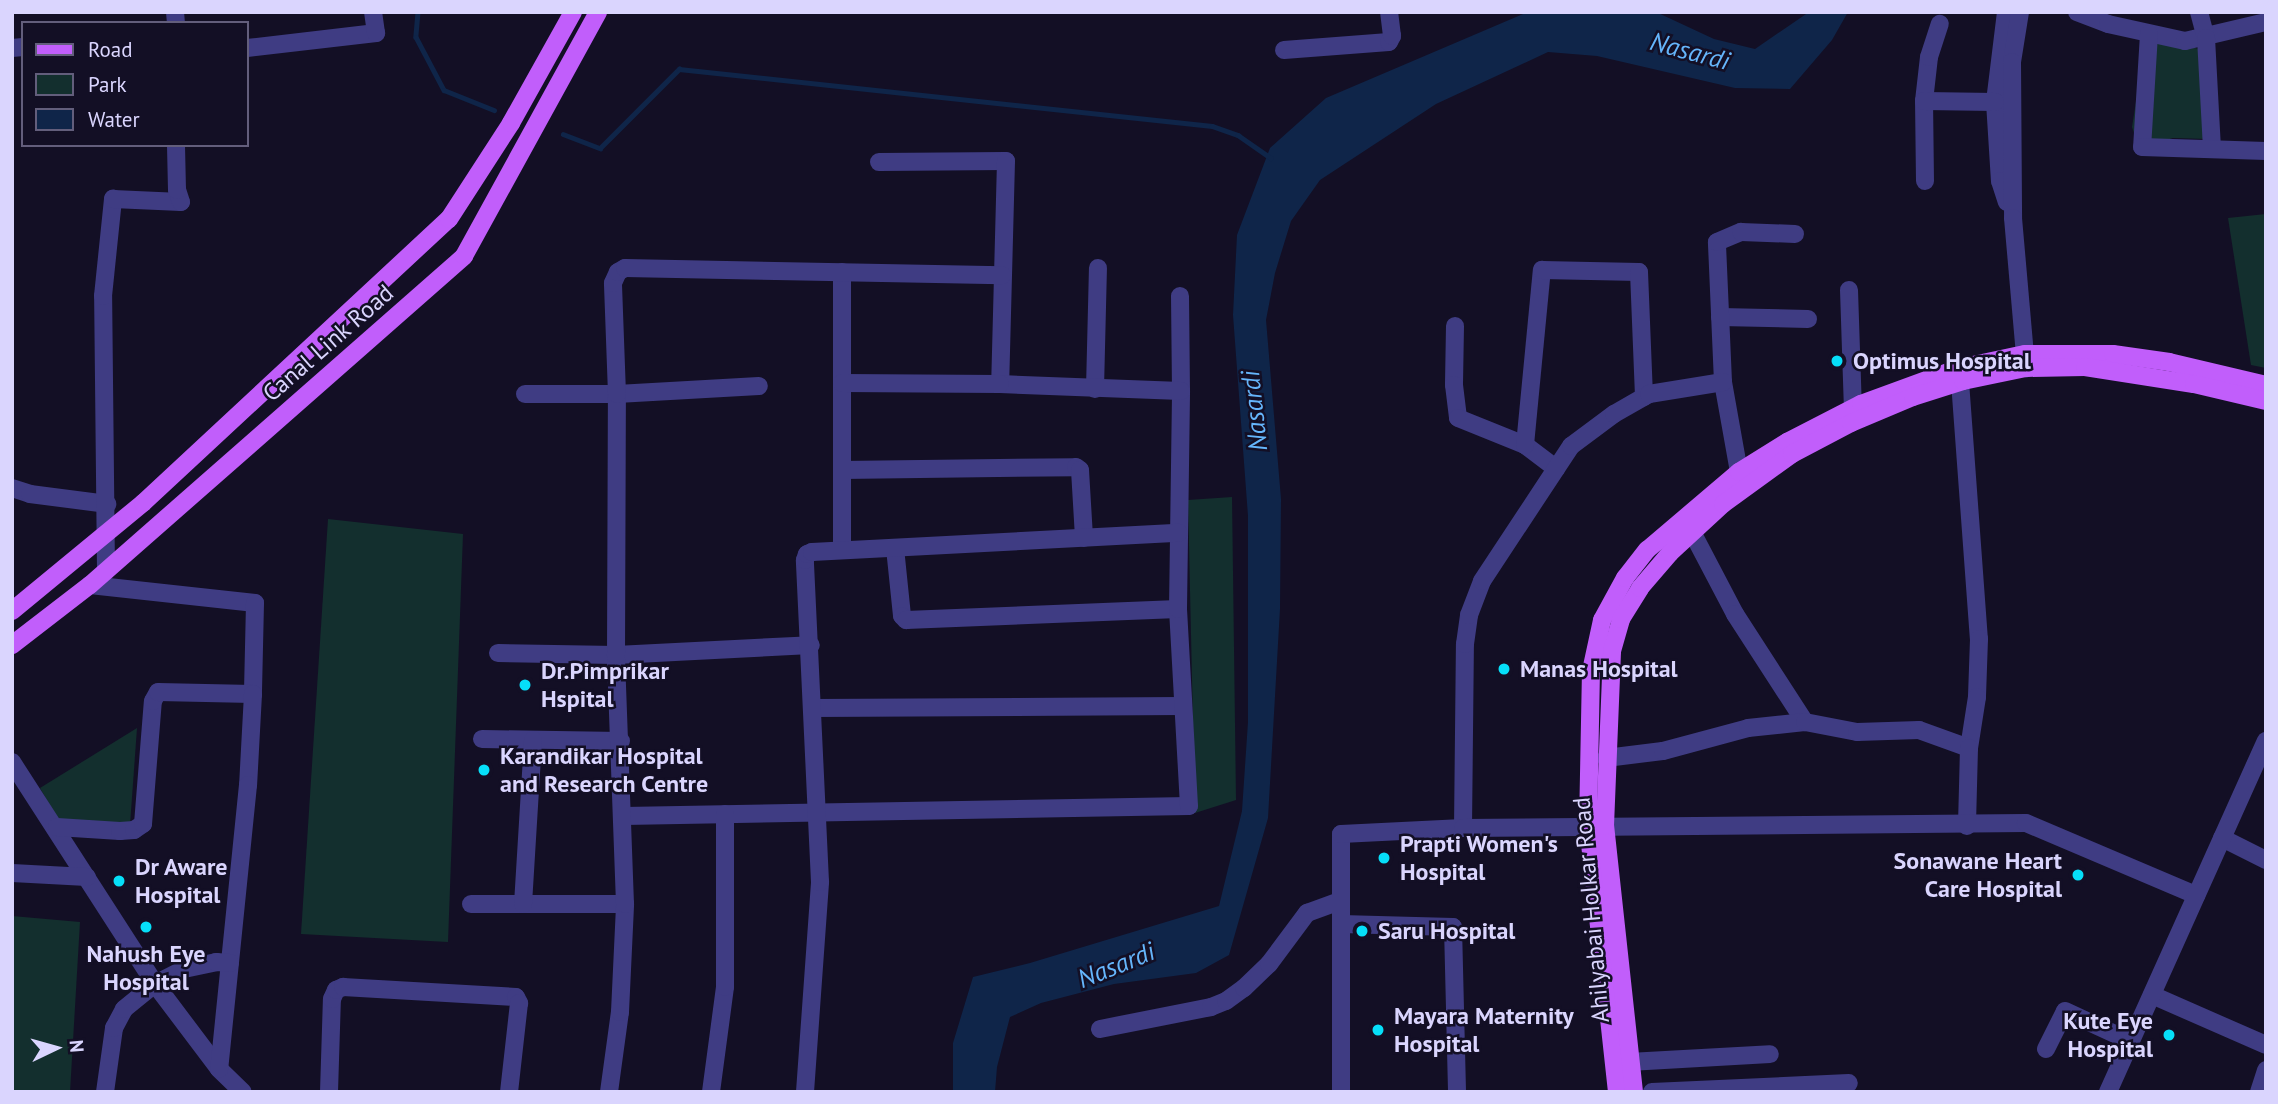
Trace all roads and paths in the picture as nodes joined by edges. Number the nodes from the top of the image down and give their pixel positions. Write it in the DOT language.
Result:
graph roads {
  1 [pos="373,12"];
  2 [pos="573,12"];
  3 [pos="598,12"];
  4 [pos="1389,12"];
  5 [pos="2007,12"];
  6 [pos="2020,12"];
  7 [pos="2077,12"];
  8 [pos="2199,12"];
  9 [pos="2266,22"];
  10 [pos="1940,24"];
  11 [pos="2149,34"];
  12 [pos="2206,38"];
  13 [pos="248,48"];
  14 [pos="1284,50"];
  15 [pos="1924,101"];
  16 [pos="1995,102"];
  17 [pos="176,147"];
  18 [pos="2212,149"];
  19 [pos="2266,151"];
  20 [pos="879,162"];
  21 [pos="1925,181"];
  22 [pos="466,193"];
  23 [pos="488,212"];
  24 [pos="2013,218"];
  25 [pos="1795,234"];
  26 [pos="1098,268"];
  27 [pos="842,272"];
  28 [pos="1002,275"];
  29 [pos="1849,290"];
  30 [pos="1180,296"];
  31 [pos="1720,317"];
  32 [pos="1808,318"];
  33 [pos="1455,326"];
  34 [pos="2025,361"];
  35 [pos="1961,375"];
  36 [pos="1723,382"];
  37 [pos="842,383"];
  38 [pos="1000,384"];
  39 [pos="2266,385"];
  40 [pos="759,386"];
  41 [pos="1095,389"];
  42 [pos="1181,391"];
  43 [pos="525,394"];
  44 [pos="617,394"];
  45 [pos="1644,397"];
  46 [pos="2266,401"];
  47 [pos="1853,408"];
  48 [pos="1525,445"];
  49 [pos="1556,468"];
  50 [pos="842,470"];
  51 [pos="1739,472"];
  52 [pos="12,488"];
  53 [pos="107,504"];
  54 [pos="1692,532"];
  55 [pos="1179,533"];
  56 [pos="106,535"];
  57 [pos="1084,538"];
  58 [pos="895,548"];
  59 [pos="842,551"];
  60 [pos="106,571"];
  61 [pos="90,585"];
  62 [pos="1178,609"];
  63 [pos="12,611"];
  64 [pos="12,645"];
  65 [pos="811,645"];
  66 [pos="498,653"];
  67 [pos="616,655"];
  68 [pos="253,694"];
  69 [pos="1182,706"];
  70 [pos="813,708"];
  71 [pos="1805,722"];
  72 [pos="482,740"];
  73 [pos="533,740"];
  74 [pos="621,741"];
  75 [pos="2266,741"];
  76 [pos="1969,748"];
  77 [pos="1606,758"];
  78 [pos="12,762"];
  79 [pos="815,813"];
  80 [pos="724,814"];
  81 [pos="624,816"];
  82 [pos="1596,826"];
  83 [pos="1967,826"];
  84 [pos="57,827"];
  85 [pos="1463,828"];
  86 [pos="2222,838"];
  87 [pos="2266,860"];
  88 [pos="12,873"];
  89 [pos="87,877"];
  90 [pos="2196,895"];
  91 [pos="1340,901"];
  92 [pos="471,904"];
  93 [pos="523,904"];
  94 [pos="625,904"];
  95 [pos="1341,924"];
  96 [pos="230,963"];
  97 [pos="155,984"];
  98 [pos="2151,995"];
  99 [pos="1100,1029"];
  100 [pos="2130,1041"];
  101 [pos="2266,1045"];
  102 [pos="2046,1049"];
  103 [pos="1769,1054"];
  104 [pos="1629,1062"];
  105 [pos="219,1069"];
  106 [pos="2266,1070"];
  107 [pos="1849,1083"];
  108 [pos="105,1092"];
  109 [pos="243,1092"];
  110 [pos="329,1092"];
  111 [pos="509,1092"];
  112 [pos="610,1092"];
  113 [pos="711,1092"];
  114 [pos="805,1092"];
  115 [pos="1341,1092"];
  116 [pos="1457,1092"];
  117 [pos="1617,1092"];
  118 [pos="1634,1092"];
  119 [pos="1652,1092"];
  120 [pos="2108,1092"];
  121 [pos="2259,1092"];
  1 -- 13 [label="street"];
  2 -- 22 [label="main road, Canal Link Road"];
  3 -- 23 [label="main road, Canal Link Road"];
  4 -- 14 [label="street"];
  5 -- 16 [label="street"];
  6 -- 24 [label="street"];
  7 -- 11 [label="street"];
  8 -- 12 [label="street"];
  9 -- 12 [label="street"];
  10 -- 15 [label="street"];
  11 -- 12 [label="street"];
  11 -- 18 [label="street"];
  12 -- 18 [label="street"];
  15 -- 16 [label="street"];
  15 -- 21 [label="street"];
  16 -- 24 [label="street"];
  17 -- 53 [label="street"];
  18 -- 19 [label="street"];
  20 -- 28 [label="street"];
  22 -- 23 [label="main road"];
  22 -- 56 [label="main road, Canal Link Road"];
  23 -- 60 [label="main road, Canal Link Road"];
  24 -- 34 [label="street"];
  25 -- 31 [label="street"];
  26 -- 41 [label="street"];
  27 -- 28 [label="street"];
  27 -- 37 [label="street"];
  27 -- 44 [label="street"];
  28 -- 38 [label="street"];
  29 -- 47 [label="street"];
  30 -- 42 [label="street"];
  31 -- 32 [label="street"];
  31 -- 36 [label="street"];
  33 -- 48 [label="street"];
  34 -- 35 [label="main road, Ahilyabai Holkar Road"];
  34 -- 39 [label="main road, Ahilyabai Holkar Road"];
  34 -- 46 [label="main road, Ahilyabai Holkar Road"];
  35 -- 47 [label="main road, Ahilyabai Holkar Road"];
  35 -- 54 [label="main road, Ahilyabai Holkar Road"];
  35 -- 76 [label="street"];
  36 -- 45 [label="street"];
  36 -- 51 [label="street"];
  37 -- 38 [label="street"];
  37 -- 50 [label="street"];
  38 -- 41 [label="street"];
  40 -- 44 [label="street"];
  41 -- 42 [label="street"];
  42 -- 55 [label="street"];
  43 -- 44 [label="street"];
  44 -- 67 [label="street"];
  45 -- 48 [label="street"];
  45 -- 49 [label="street"];
  47 -- 51 [label="main road, Ahilyabai Holkar Road"];
  48 -- 49 [label="street"];
  49 -- 85 [label="street"];
  50 -- 57 [label="street"];
  50 -- 59 [label="street"];
  51 -- 82 [label="main road, Ahilyabai Holkar Road"];
  52 -- 53 [label="street"];
  53 -- 56 [label="street"];
  54 -- 71 [label="street"];
  54 -- 77 [label="main road, Ahilyabai Holkar Road"];
  55 -- 57 [label="street"];
  55 -- 62 [label="street"];
  56 -- 60 [label="street"];
  56 -- 63 [label="main road, Canal Link Road"];
  57 -- 58 [label="street"];
  58 -- 59 [label="street"];
  58 -- 62 [label="street"];
  59 -- 65 [label="street"];
  60 -- 61 [label="main road, Canal Link Road"];
  61 -- 64 [label="main road, Canal Link Road"];
  61 -- 68 [label="street"];
  62 -- 69 [label="street"];
  65 -- 67 [label="street"];
  65 -- 70 [label="street"];
  66 -- 67 [label="street"];
  67 -- 74 [label="street"];
  68 -- 84 [label="street"];
  68 -- 96 [label="street"];
  69 -- 70 [label="street"];
  69 -- 79 [label="street"];
  70 -- 79 [label="street"];
  71 -- 76 [label="street"];
  71 -- 77 [label="street"];
  72 -- 73 [label="street"];
  73 -- 74 [label="street"];
  73 -- 93 [label="street"];
  74 -- 81 [label="street"];
  75 -- 86 [label="street"];
  76 -- 83 [label="street"];
  77 -- 82 [label="main road, Ahilyabai Holkar Road"];
  78 -- 84 [label="street"];
  79 -- 80 [label="street"];
  79 -- 114 [label="street"];
  80 -- 81 [label="street"];
  80 -- 113 [label="street"];
  81 -- 94 [label="street"];
  82 -- 83 [label="street"];
  82 -- 85 [label="street"];
  82 -- 104 [label="main road, Ahilyabai Holkar Road"];
  82 -- 117 [label="main road, Ahilyabai Holkar Road"];
  83 -- 90 [label="street"];
  84 -- 89 [label="street"];
  85 -- 91 [label="street"];
  86 -- 87 [label="street"];
  86 -- 90 [label="street"];
  88 -- 89 [label="street"];
  89 -- 97 [label="street"];
  90 -- 98 [label="street"];
  91 -- 95 [label="street"];
  91 -- 99 [label="street"];
  92 -- 93 [label="street"];
  93 -- 94 [label="street"];
  94 -- 112 [label="street"];
  95 -- 115 [label="street"];
  95 -- 116 [label="street"];
  96 -- 97 [label="street"];
  96 -- 105 [label="street"];
  97 -- 105 [label="street"];
  97 -- 108 [label="street"];
  98 -- 100 [label="street"];
  98 -- 101 [label="street"];
  100 -- 102 [label="street"];
  100 -- 120 [label="street"];
  103 -- 104 [label="street"];
  104 -- 118 [label="main road, Ahilyabai Holkar Road"];
  105 -- 109 [label="street"];
  106 -- 121 [label="street"];
  107 -- 119 [label="street"];
  110 -- 111 [label="street"];
}
